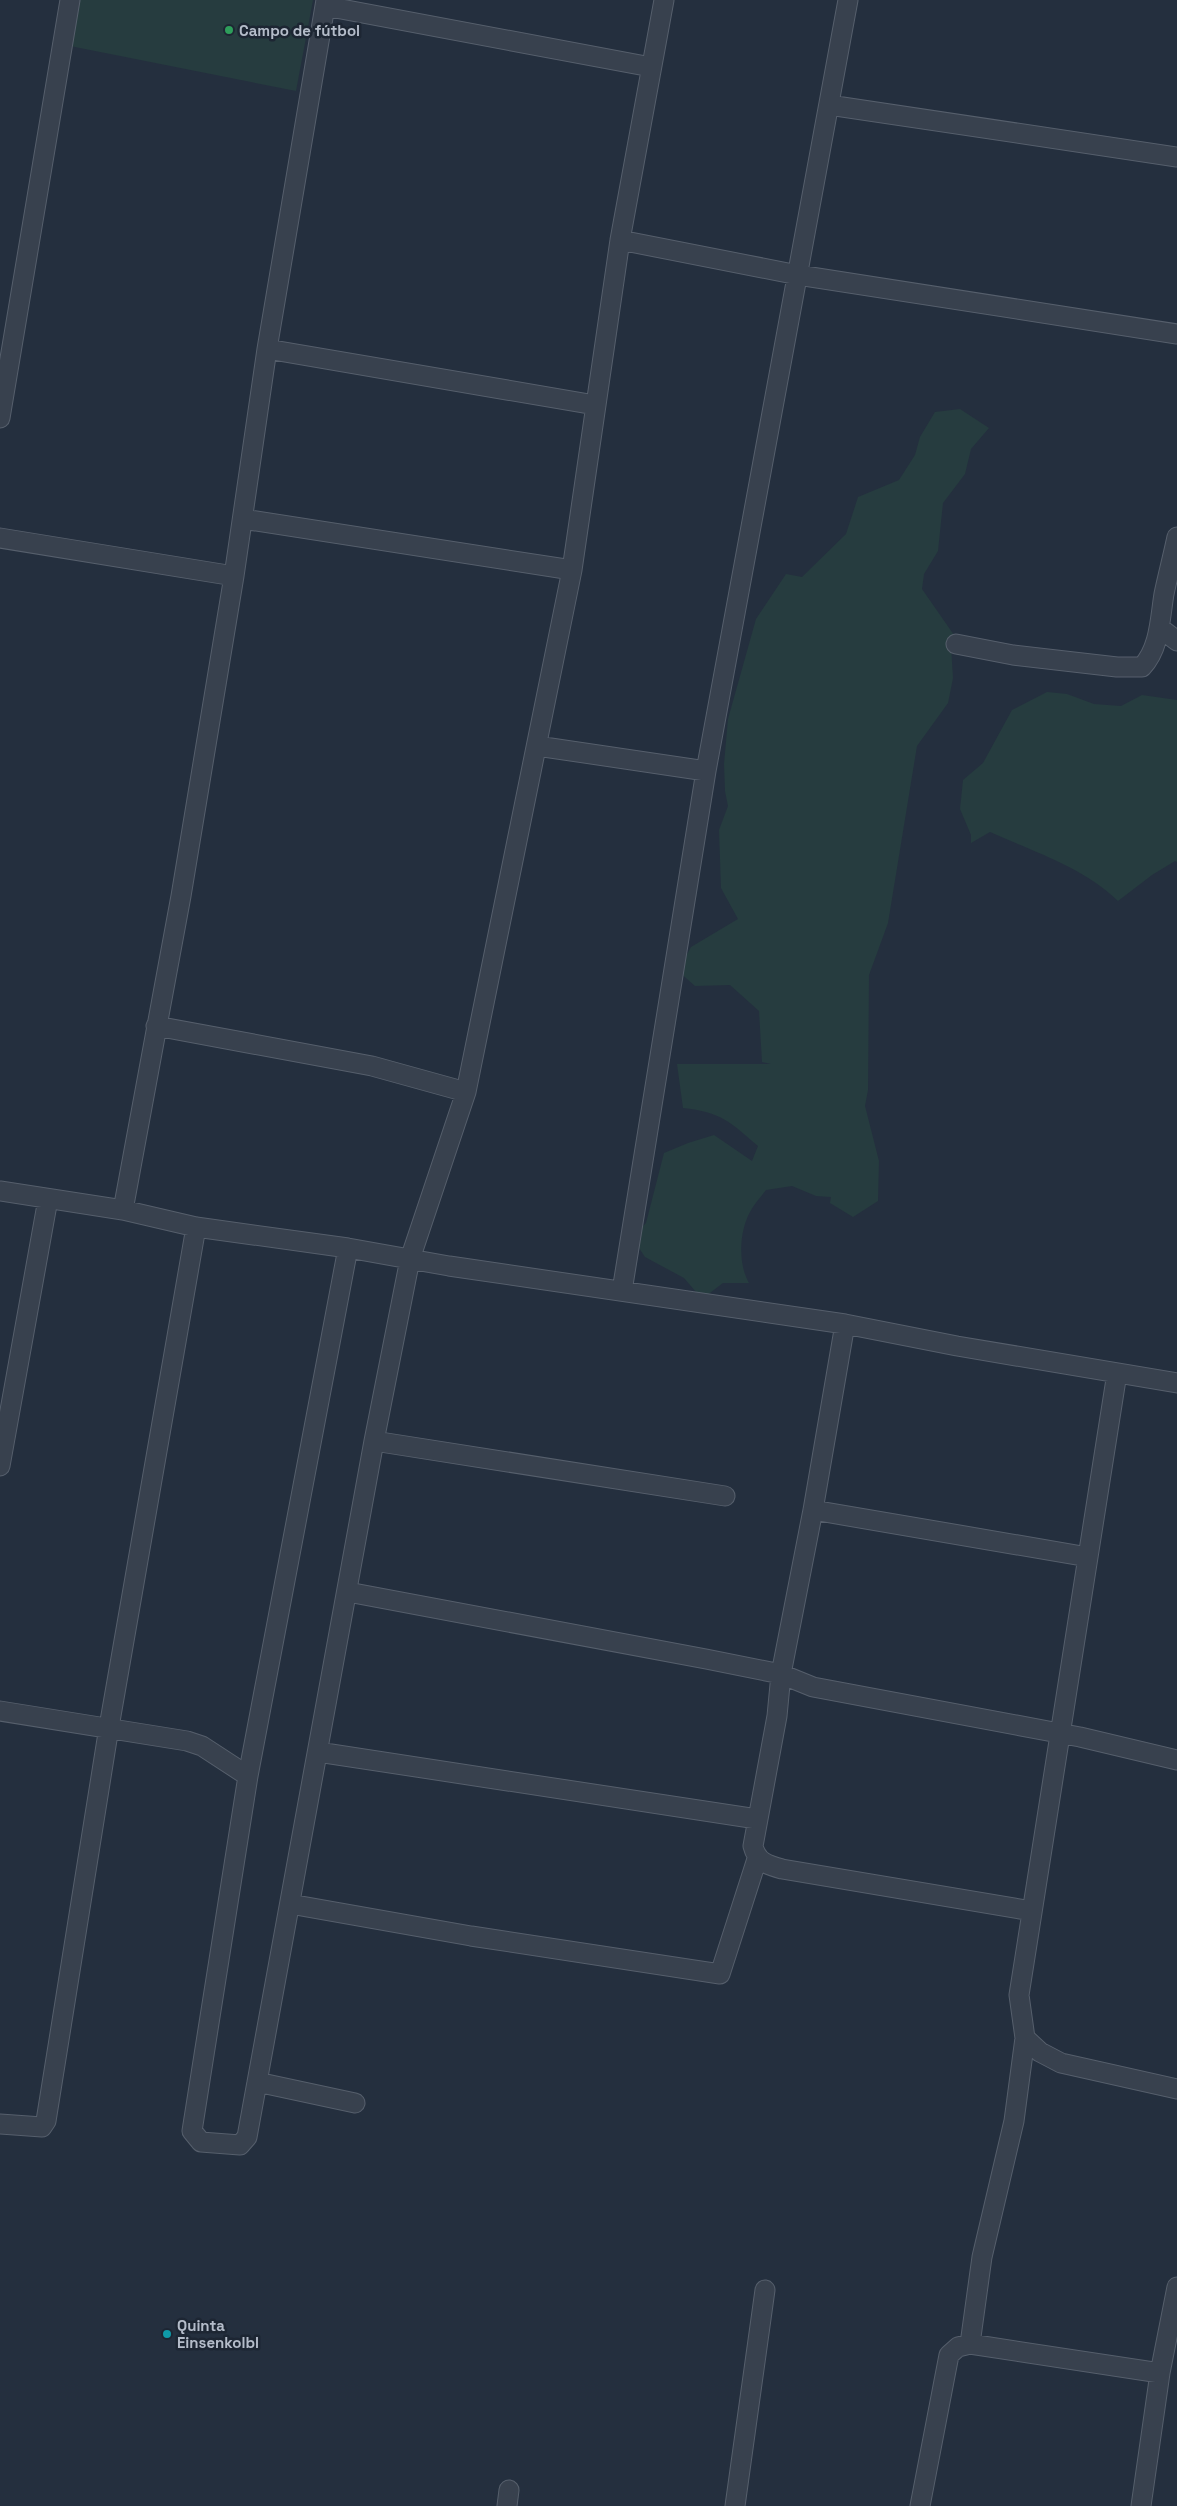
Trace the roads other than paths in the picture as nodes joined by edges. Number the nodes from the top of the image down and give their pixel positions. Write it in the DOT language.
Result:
graph roads {
  1 [pos="70,0"];
  2 [pos="664,0"];
  3 [pos="848,0"];
  4 [pos="325,3"];
  5 [pos="651,67"];
  6 [pos="829,104"];
  7 [pos="1177,156"];
  8 [pos="620,240"];
  9 [pos="798,275"];
  10 [pos="1177,334"];
  11 [pos="267,349"];
  12 [pos="596,405"];
  13 [pos="0,418"];
  14 [pos="243,519"];
  15 [pos="1177,537"];
  16 [pos="0,538"];
  17 [pos="572,570"];
  18 [pos="234,576"];
  19 [pos="1160,628"];
  20 [pos="1177,641"];
  21 [pos="956,644"];
  22 [pos="537,746"];
  23 [pos="706,771"];
  24 [pos="156,1026"];
  25 [pos="466,1092"];
  26 [pos="0,1191"];
  27 [pos="48,1199"];
  28 [pos="123,1210"];
  29 [pos="196,1227"];
  30 [pos="348,1248"];
  31 [pos="410,1259"];
  32 [pos="622,1290"];
  33 [pos="845,1324"];
  34 [pos="1117,1373"];
  35 [pos="1177,1383"];
  36 [pos="374,1441"];
  37 [pos="0,1466"];
  38 [pos="724,1496"];
  39 [pos="813,1510"];
  40 [pos="1088,1557"];
  41 [pos="348,1592"];
  42 [pos="781,1674"];
  43 [pos="0,1711"];
  44 [pos="109,1727"];
  45 [pos="1060,1734"];
  46 [pos="318,1752"];
  47 [pos="1177,1760"];
  48 [pos="248,1776"];
  49 [pos="757,1819"];
  50 [pos="757,1859"];
  51 [pos="290,1904"];
  52 [pos="1032,1911"];
  53 [pos="1025,2038"];
  54 [pos="257,2082"];
  55 [pos="1177,2089"];
  56 [pos="355,2103"];
  57 [pos="0,2124"];
  58 [pos="1177,2287"];
  59 [pos="765,2290"];
  60 [pos="970,2344"];
  61 [pos="1160,2373"];
  62 [pos="735,2506"];
  63 [pos="920,2506"];
  64 [pos="1141,2506"];
  1 -- 13 [label="street"];
  2 -- 5 [label="street"];
  3 -- 6 [label="street"];
  4 -- 5 [label="street"];
  4 -- 11 [label="street"];
  5 -- 8 [label="street"];
  6 -- 7 [label="street"];
  6 -- 9 [label="street"];
  8 -- 9 [label="street"];
  8 -- 12 [label="street"];
  9 -- 10 [label="street"];
  9 -- 23 [label="street"];
  11 -- 12 [label="street"];
  11 -- 14 [label="street"];
  12 -- 17 [label="street"];
  14 -- 17 [label="street"];
  14 -- 18 [label="street"];
  15 -- 19 [label="street"];
  16 -- 18 [label="street"];
  17 -- 22 [label="street"];
  18 -- 24 [label="street"];
  19 -- 20 [label="street"];
  19 -- 21 [label="street"];
  22 -- 23 [label="street"];
  22 -- 25 [label="street"];
  23 -- 32 [label="street"];
  24 -- 25 [label="street"];
  24 -- 28 [label="street"];
  25 -- 31 [label="street"];
  26 -- 27 [label="street"];
  27 -- 28 [label="street"];
  27 -- 37 [label="street"];
  28 -- 29 [label="street"];
  29 -- 30 [label="street"];
  29 -- 44 [label="street"];
  30 -- 31 [label="street"];
  30 -- 48 [label="street"];
  31 -- 32 [label="street"];
  31 -- 36 [label="street"];
  32 -- 33 [label="street"];
  33 -- 34 [label="street"];
  33 -- 39 [label="street"];
  34 -- 35 [label="street"];
  34 -- 40 [label="street"];
  36 -- 38 [label="street"];
  36 -- 41 [label="street"];
  39 -- 40 [label="street"];
  39 -- 42 [label="street"];
  40 -- 45 [label="street"];
  41 -- 42 [label="street"];
  41 -- 46 [label="street"];
  42 -- 45 [label="street"];
  42 -- 49 [label="street"];
  43 -- 44 [label="street"];
  44 -- 48 [label="street"];
  44 -- 57 [label="street"];
  45 -- 47 [label="street"];
  45 -- 52 [label="street"];
  46 -- 49 [label="street"];
  46 -- 51 [label="street"];
  48 -- 54 [label="street"];
  49 -- 50 [label="street"];
  50 -- 51 [label="street"];
  50 -- 52 [label="street"];
  51 -- 54 [label="street"];
  52 -- 53 [label="street"];
  53 -- 55 [label="street"];
  53 -- 60 [label="street"];
  54 -- 56 [label="street"];
  58 -- 61 [label="street"];
  59 -- 62 [label="street"];
  60 -- 61 [label="street"];
  60 -- 63 [label="street"];
  61 -- 64 [label="street"];
}
